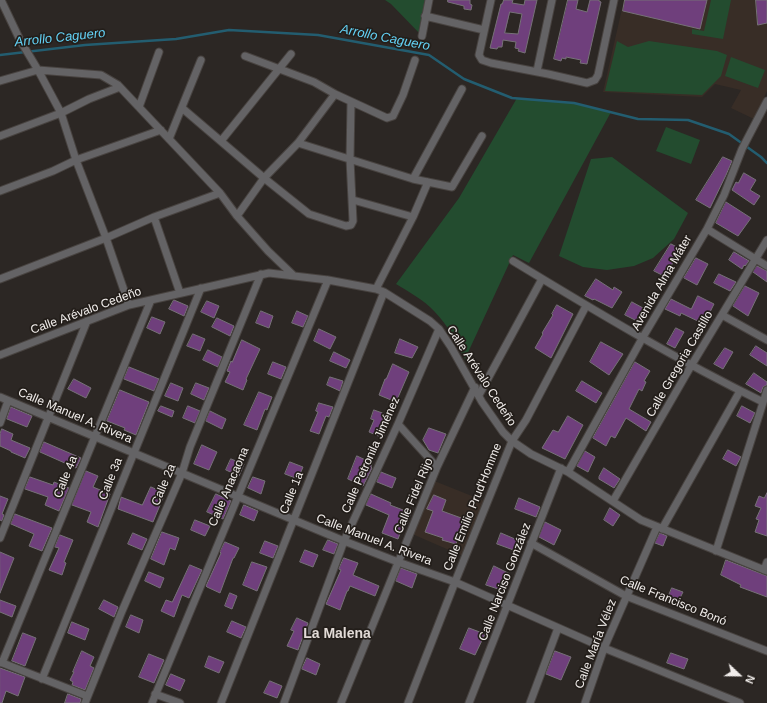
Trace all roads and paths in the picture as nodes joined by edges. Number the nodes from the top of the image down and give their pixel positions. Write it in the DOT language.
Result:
graph roads {
  1 [pos="1,0"];
  2 [pos="429,0"];
  3 [pos="491,0"];
  4 [pos="552,0"];
  5 [pos="614,0"];
  6 [pos="425,16"];
  7 [pos="484,30"];
  8 [pos="422,36"];
  9 [pos="159,52"];
  10 [pos="291,54"];
  11 [pos="245,56"];
  12 [pos="201,60"];
  13 [pos="415,60"];
  14 [pos="279,69"];
  15 [pos="38,70"];
  16 [pos="537,71"];
  17 [pos="0,81"];
  18 [pos="120,87"];
  19 [pos="462,89"];
  20 [pos="335,94"];
  21 [pos="767,101"];
  22 [pos="351,102"];
  23 [pos="139,107"];
  24 [pos="182,108"];
  25 [pos="61,113"];
  26 [pos="161,130"];
  27 [pos="0,136"];
  28 [pos="482,136"];
  29 [pos="169,139"];
  30 [pos="221,141"];
  31 [pos="298,143"];
  32 [pos="350,159"];
  33 [pos="76,160"];
  34 [pos="264,178"];
  35 [pos="413,179"];
  36 [pos="428,182"];
  37 [pos="0,191"];
  38 [pos="220,193"];
  39 [pos="353,200"];
  40 [pos="236,216"];
  41 [pos="154,217"];
  42 [pos="413,217"];
  43 [pos="707,229"];
  44 [pos="106,238"];
  45 [pos="767,240"];
  46 [pos="755,259"];
  47 [pos="513,261"];
  48 [pos="767,266"];
  49 [pos="261,274"];
  50 [pos="293,275"];
  51 [pos="0,279"];
  52 [pos="542,279"];
  53 [pos="328,280"];
  54 [pos="201,288"];
  55 [pos="376,289"];
  56 [pos="384,292"];
  57 [pos="180,293"];
  58 [pos="151,300"];
  59 [pos="129,305"];
  60 [pos="586,306"];
  61 [pos="722,315"];
  62 [pos="87,321"];
  63 [pos="439,329"];
  64 [pos="643,338"];
  65 [pos="767,340"];
  66 [pos="0,355"];
  67 [pos="691,366"];
  68 [pos="474,387"];
  69 [pos="767,390"];
  70 [pos="740,391"];
  71 [pos="479,395"];
  72 [pos="0,397"];
  73 [pos="8,401"];
  74 [pos="763,402"];
  75 [pos="48,417"];
  76 [pos="0,423"];
  77 [pos="398,424"];
  78 [pos="95,437"];
  79 [pos="512,441"];
  80 [pos="134,453"];
  81 [pos="437,467"];
  82 [pos="561,468"];
  83 [pos="568,472"];
  84 [pos="182,473"];
  85 [pos="237,496"];
  86 [pos="613,501"];
  87 [pos="293,520"];
  88 [pos="660,528"];
  89 [pos="0,538"];
  90 [pos="344,541"];
  91 [pos="532,544"];
  92 [pos="716,551"];
  93 [pos="398,562"];
  94 [pos="767,562"];
  95 [pos="766,570"];
  96 [pos="455,582"];
  97 [pos="626,596"];
  98 [pos="507,605"];
  99 [pos="558,628"];
  100 [pos="604,648"];
  101 [pos="767,651"];
  102 [pos="1,663"];
  103 [pos="42,679"];
  104 [pos="155,694"];
  105 [pos="86,700"];
  106 [pos="152,703"];
  107 [pos="180,703"];
  108 [pos="221,703"];
  109 [pos="284,703"];
  110 [pos="341,703"];
  111 [pos="408,703"];
  112 [pos="469,703"];
  113 [pos="530,703"];
  114 [pos="585,703"];
  115 [pos="740,703"];
  1 -- 15 [label="street"];
  2 -- 6 [label="street"];
  3 -- 7 [label="street"];
  4 -- 16 [label="street"];
  5 -- 16 [label="street"];
  6 -- 7 [label="street"];
  6 -- 8 [label="street"];
  7 -- 16 [label="street"];
  9 -- 23 [label="street"];
  10 -- 14 [label="street"];
  11 -- 14 [label="street"];
  12 -- 24 [label="street"];
  13 -- 22 [label="street"];
  14 -- 20 [label="street"];
  14 -- 30 [label="street"];
  15 -- 17 [label="street"];
  15 -- 18 [label="street"];
  15 -- 25 [label="street"];
  18 -- 23 [label="street"];
  18 -- 25 [label="street"];
  19 -- 35 [label="street"];
  20 -- 22 [label="street"];
  20 -- 31 [label="street"];
  21 -- 43 [label="street, Avenida Alma Máter"];
  22 -- 32 [label="street"];
  23 -- 26 [label="street"];
  24 -- 29 [label="street"];
  24 -- 30 [label="street"];
  25 -- 27 [label="street"];
  25 -- 33 [label="street"];
  26 -- 29 [label="street"];
  26 -- 33 [label="street"];
  28 -- 36 [label="street"];
  29 -- 38 [label="street"];
  30 -- 34 [label="street"];
  31 -- 32 [label="street"];
  31 -- 34 [label="street"];
  32 -- 35 [label="street"];
  32 -- 39 [label="street"];
  33 -- 37 [label="street"];
  33 -- 44 [label="street"];
  34 -- 39 [label="street"];
  34 -- 40 [label="street"];
  35 -- 36 [label="street"];
  36 -- 42 [label="street"];
  38 -- 40 [label="street"];
  38 -- 41 [label="street"];
  39 -- 42 [label="street"];
  40 -- 50 [label="street"];
  41 -- 44 [label="street"];
  41 -- 57 [label="street"];
  42 -- 55 [label="street"];
  43 -- 46 [label="street"];
  43 -- 64 [label="street, Avenida Alma Máter"];
  44 -- 51 [label="street"];
  44 -- 59 [label="street"];
  45 -- 46 [label="street, Calle Gregoria Castillo"];
  46 -- 48 [label="street"];
  46 -- 61 [label="street, Calle Gregoria Castillo"];
  47 -- 52 [label="street"];
  49 -- 50 [label="street, Calle Arévalo Cedeño"];
  49 -- 54 [label="street, Calle Arévalo Cedeño"];
  49 -- 84 [label="street, Calle 2a"];
  50 -- 53 [label="street, Calle Arévalo Cedeño"];
  52 -- 60 [label="street"];
  52 -- 71 [label="street"];
  53 -- 55 [label="street, Calle Arévalo Cedeño"];
  53 -- 85 [label="street, Calle Anacaona"];
  54 -- 57 [label="street, Calle Arévalo Cedeño"];
  54 -- 80 [label="street, Calle 3a"];
  55 -- 56 [label="street, Calle Arévalo Cedeño"];
  56 -- 63 [label="street, Calle Arévalo Cedeño"];
  56 -- 87 [label="street, Calle 1a"];
  57 -- 58 [label="street, Calle Arévalo Cedeño"];
  58 -- 59 [label="street, Calle Arévalo Cedeño"];
  58 -- 78 [label="street, Calle 4a"];
  59 -- 62 [label="street, Calle Arévalo Cedeño"];
  60 -- 64 [label="street"];
  60 -- 79 [label="street, Calle Emilio Prud'Homme"];
  61 -- 65 [label="street"];
  61 -- 67 [label="street, Calle Gregoria Castillo"];
  62 -- 66 [label="street, Calle Arévalo Cedeño"];
  62 -- 75 [label="street"];
  63 -- 68 [label="street, Calle Arévalo Cedeño"];
  63 -- 77 [label="street, Calle Petronila Jiménez"];
  64 -- 67 [label="street"];
  64 -- 83 [label="street, Avenida Alma Máter"];
  67 -- 70 [label="street"];
  67 -- 86 [label="street, Calle Gregoria Castillo"];
  68 -- 71 [label="street, Calle Arévalo Cedeño"];
  68 -- 81 [label="street, Calle Fidel Rijo"];
  69 -- 74 [label="street"];
  70 -- 74 [label="street"];
  70 -- 88 [label="street, Calle María Vélez"];
  71 -- 79 [label="street, Calle Arévalo Cedeño"];
  72 -- 73 [label="street, Calle Manuel A. Rivera"];
  73 -- 75 [label="street, Calle Manuel A. Rivera"];
  73 -- 76 [label="street"];
  74 -- 92 [label="street"];
  75 -- 78 [label="street, Calle Manuel A. Rivera"];
  75 -- 89 [label="street"];
  77 -- 81 [label="street"];
  77 -- 90 [label="street, Calle Petronila Jiménez"];
  78 -- 80 [label="street, Calle Manuel A. Rivera"];
  78 -- 102 [label="street, Calle 4a"];
  79 -- 82 [label="street, Calle Arévalo Cedeño"];
  79 -- 96 [label="street, Calle Emilio Prud'Homme"];
  80 -- 84 [label="street, Calle Manuel A. Rivera"];
  80 -- 103 [label="street, Calle 3a"];
  81 -- 93 [label="street, Calle Fidel Rijo"];
  82 -- 83 [label="street, Calle Arévalo Cedeño"];
  82 -- 91 [label="street, Calle Narciso González"];
  83 -- 86 [label="street, Calle Arévalo Cedeño"];
  84 -- 85 [label="street, Calle Manuel A. Rivera"];
  84 -- 105 [label="street, Calle 2a"];
  85 -- 87 [label="street, Calle Manuel A. Rivera"];
  85 -- 104 [label="street, Calle Anacaona"];
  86 -- 88 [label="street, Calle Arévalo Cedeño"];
  87 -- 90 [label="street, Calle Manuel A. Rivera"];
  87 -- 108 [label="street, Calle 1a"];
  88 -- 92 [label="street, Calle Arévalo Cedeño"];
  88 -- 97 [label="street, Calle María Vélez"];
  90 -- 93 [label="street, Calle Manuel A. Rivera"];
  90 -- 109 [label="street, Calle Petronila Jiménez"];
  91 -- 97 [label="street, Calle Francisco Bonó"];
  91 -- 98 [label="street, Calle Narciso González"];
  92 -- 95 [label="street, Calle Arévalo Cedeño"];
  93 -- 96 [label="street, Calle Manuel A. Rivera"];
  93 -- 110 [label="street, Calle Fidel Rijo"];
  94 -- 95 [label="street"];
  96 -- 98 [label="street, Calle Manuel A. Rivera"];
  96 -- 111 [label="street, Calle Emilio Prud'Homme"];
  97 -- 100 [label="street, Calle María Vélez"];
  97 -- 101 [label="street, Calle Francisco Bonó"];
  98 -- 99 [label="street, Calle Manuel A. Rivera"];
  98 -- 112 [label="street, Calle Narciso González"];
  99 -- 100 [label="street, Calle Manuel A. Rivera"];
  99 -- 113 [label="street"];
  100 -- 114 [label="street, Calle María Vélez"];
  100 -- 115 [label="street, Calle Manuel A. Rivera"];
  102 -- 103 [label="street"];
  103 -- 105 [label="street"];
  104 -- 106 [label="street, Calle Anacaona"];
  104 -- 107 [label="street"];
}
